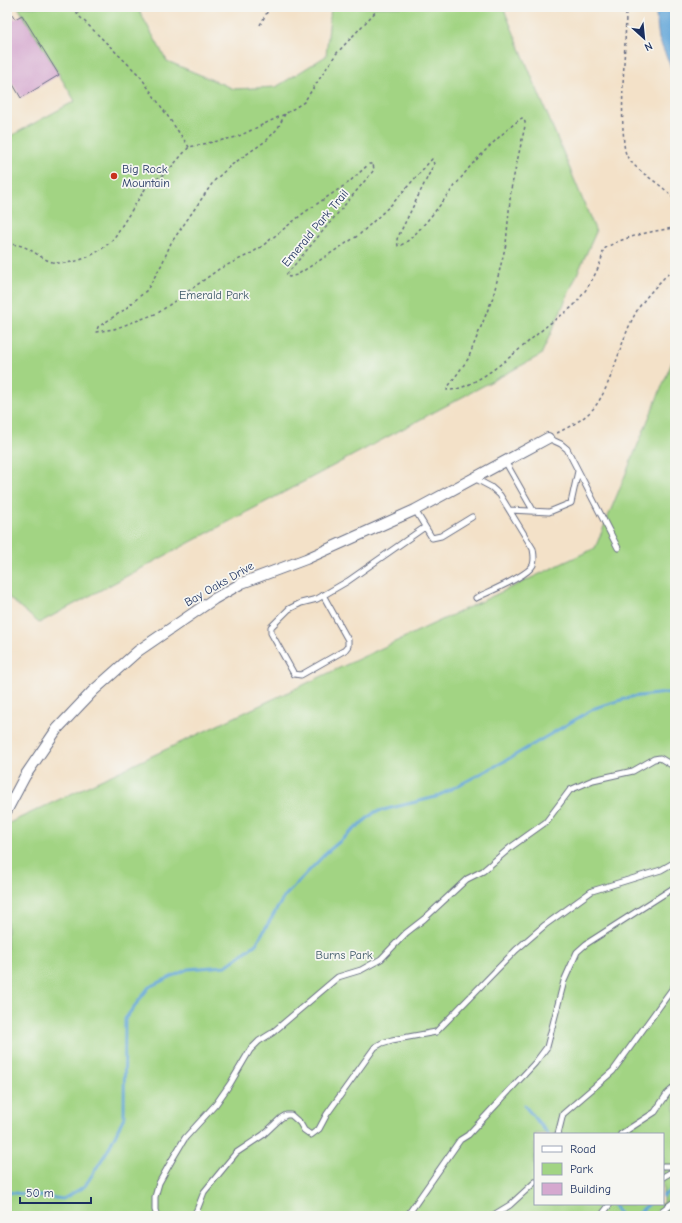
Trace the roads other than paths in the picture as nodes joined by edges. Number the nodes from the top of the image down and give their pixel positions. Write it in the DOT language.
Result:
graph roads {
  1 [pos="548,438"];
  2 [pos="505,461"];
  3 [pos="578,471"];
  4 [pos="473,478"];
  5 [pos="415,510"];
  6 [pos="510,510"];
  7 [pos="534,512"];
  8 [pos="472,517"];
  9 [pos="425,526"];
  10 [pos="618,548"];
  11 [pos="323,595"];
  12 [pos="476,598"];
  13 [pos="675,766"];
  14 [pos="7,810"];
  15 [pos="675,862"];
  16 [pos="675,887"];
  17 [pos="675,985"];
  18 [pos="675,1087"];
  19 [pos="558,1133"];
  20 [pos="624,1133"];
  21 [pos="664,1166"];
  22 [pos="675,1166"];
  23 [pos="675,1170"];
  24 [pos="664,1176"];
  25 [pos="534,1183"];
  26 [pos="675,1201"];
  27 [pos="609,1205"];
  28 [pos="157,1216"];
  29 [pos="193,1216"];
  30 [pos="407,1216"];
  31 [pos="492,1216"];
  32 [pos="601,1216"];
  33 [pos="655,1216"];
  1 -- 2 [label="street, Bay Oaks Drive"];
  1 -- 3 [label="lane"];
  2 -- 4 [label="street, Bay Oaks Drive"];
  2 -- 7 [label="lane"];
  3 -- 7 [label="lane"];
  3 -- 10 [label="lane"];
  4 -- 5 [label="street, Bay Oaks Drive"];
  4 -- 6 [label="lane"];
  5 -- 9 [label="lane"];
  5 -- 14 [label="street, Bay Oaks Drive"];
  6 -- 7 [label="lane"];
  6 -- 12 [label="lane"];
  8 -- 9 [label="lane"];
  9 -- 11 [label="lane"];
  11 -- 11 [label="lane"];
  13 -- 28 [label="lane"];
  15 -- 29 [label="lane"];
  16 -- 30 [label="lane"];
  17 -- 19 [label="lane"];
  18 -- 20 [label="lane"];
  21 -- 22 [label="lane"];
  23 -- 24 [label="lane"];
  25 -- 31 [label="lane"];
  26 -- 33 [label="lane"];
  27 -- 32 [label="lane"];
}
